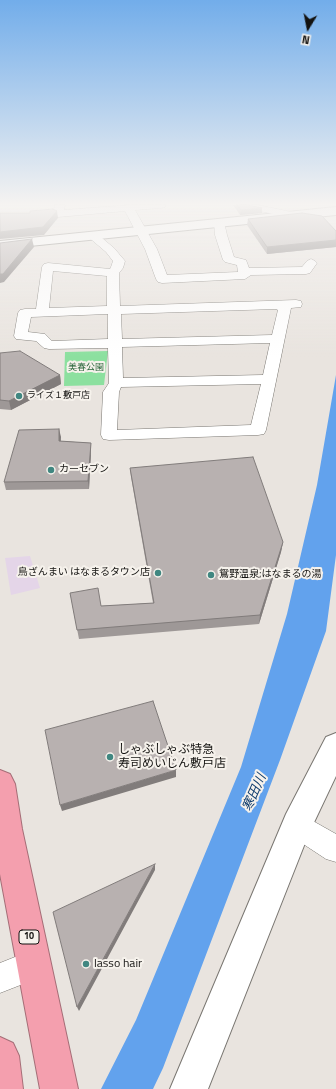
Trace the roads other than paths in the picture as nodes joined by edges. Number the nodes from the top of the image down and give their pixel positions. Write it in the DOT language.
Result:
graph roads {
  1 [pos="116,256"];
  2 [pos="154,256"];
  3 [pos="228,256"];
  4 [pos="310,263"];
  5 [pos="245,272"];
  6 [pos="113,273"];
  7 [pos="296,304"];
  8 [pos="279,305"];
  9 [pos="114,310"];
  10 [pos="42,313"];
  11 [pos="278,339"];
  12 [pos="115,344"];
  13 [pos="269,379"];
  14 [pos="116,383"];
  15 [pos="336,746"];
  16 [pos="0,784"];
  17 [pos="297,825"];
  18 [pos="4,826"];
  19 [pos="336,849"];
  20 [pos="34,964"];
  21 [pos="0,978"];
  22 [pos="0,1056"];
  23 [pos="4,1089"];
  24 [pos="59,1089"];
  25 [pos="189,1089"];
  1 -- 6 [label="street"];
  2 -- 5 [label="street"];
  3 -- 5 [label="street"];
  4 -- 5 [label="street"];
  6 -- 9 [label="street"];
  6 -- 10 [label="street"];
  7 -- 8 [label="street"];
  8 -- 9 [label="street"];
  8 -- 11 [label="street"];
  9 -- 10 [label="street"];
  9 -- 12 [label="street"];
  10 -- 12 [label="street"];
  11 -- 12 [label="street"];
  11 -- 13 [label="street"];
  12 -- 14 [label="street"];
  13 -- 14 [label="street"];
  13 -- 14 [label="street"];
  15 -- 17 [label="street"];
  16 -- 18 [label="highway, 10"];
  17 -- 19 [label="street"];
  17 -- 25 [label="street"];
  18 -- 20 [label="highway, 10"];
  20 -- 21 [label="street"];
  20 -- 24 [label="highway, 10"];
  22 -- 23 [label="highway"];
}
